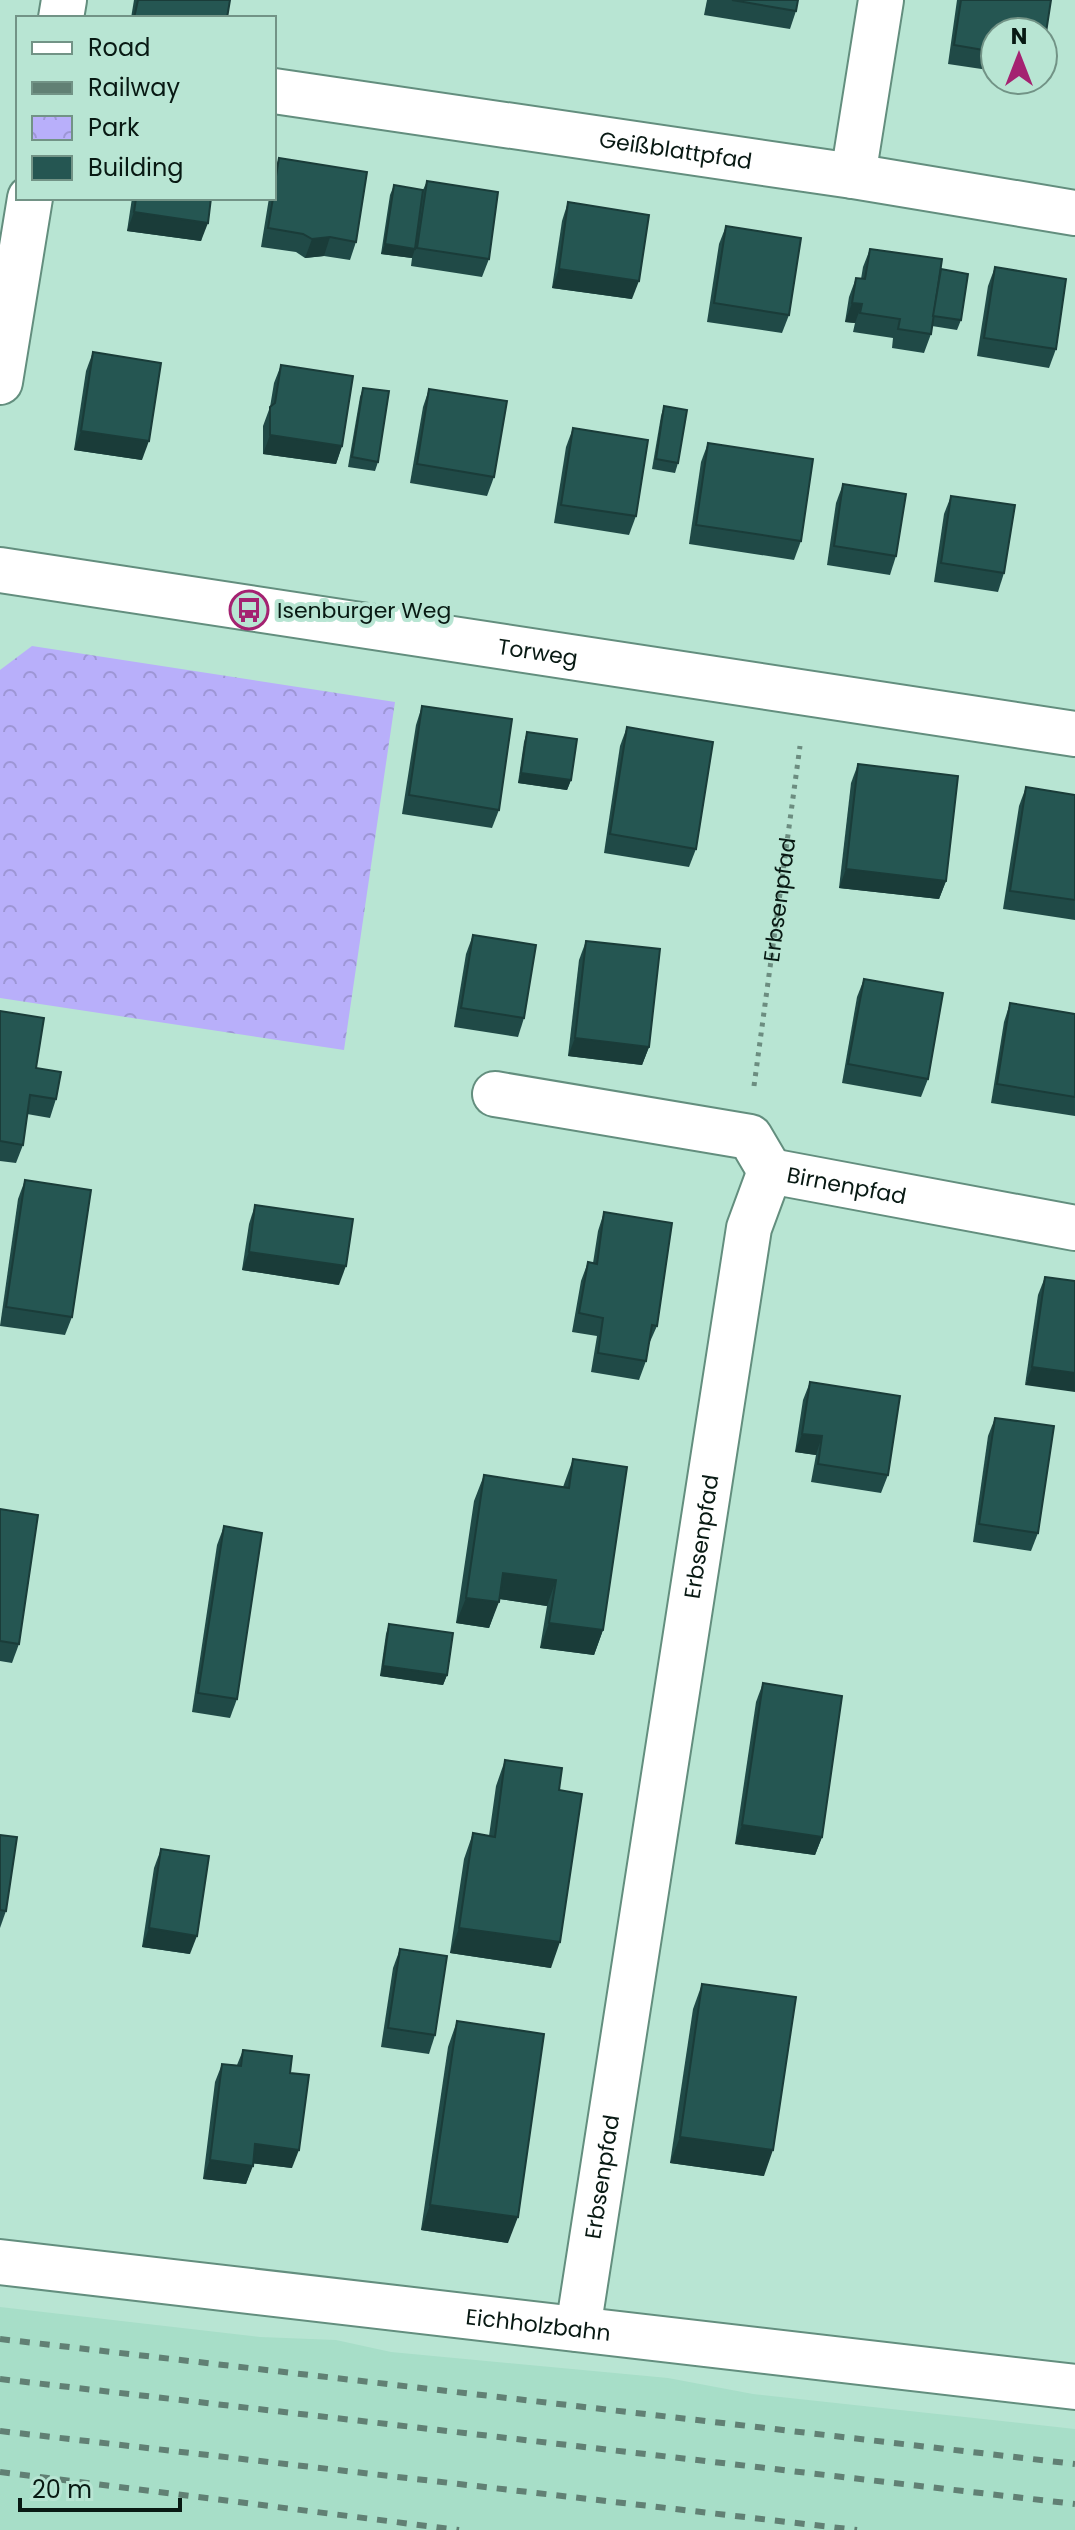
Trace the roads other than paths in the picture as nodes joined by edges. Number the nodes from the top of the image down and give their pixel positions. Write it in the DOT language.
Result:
graph roads {
  1 [pos="881,0"];
  2 [pos="276,91"];
  3 [pos="853,176"];
  4 [pos="30,200"];
  5 [pos="1075,213"];
  6 [pos="0,382"];
  7 [pos="0,570"];
  8 [pos="1075,734"];
  9 [pos="495,1094"];
  10 [pos="770,1171"];
  11 [pos="1075,1228"];
  12 [pos="0,2262"];
  13 [pos="578,2329"];
  14 [pos="1075,2387"];
  1 -- 3 [label="street"];
  2 -- 3 [label="street, Geißblattpfad"];
  3 -- 5 [label="street, Geißblattpfad"];
  4 -- 6 [label="street"];
  7 -- 8 [label="street, Torweg"];
  9 -- 10 [label="street, Birnenpfad"];
  10 -- 11 [label="street, Birnenpfad"];
  10 -- 13 [label="street, Erbsenpfad"];
  12 -- 13 [label="street, Eichholzbahn"];
  13 -- 14 [label="street, Eichholzbahn"];
}
